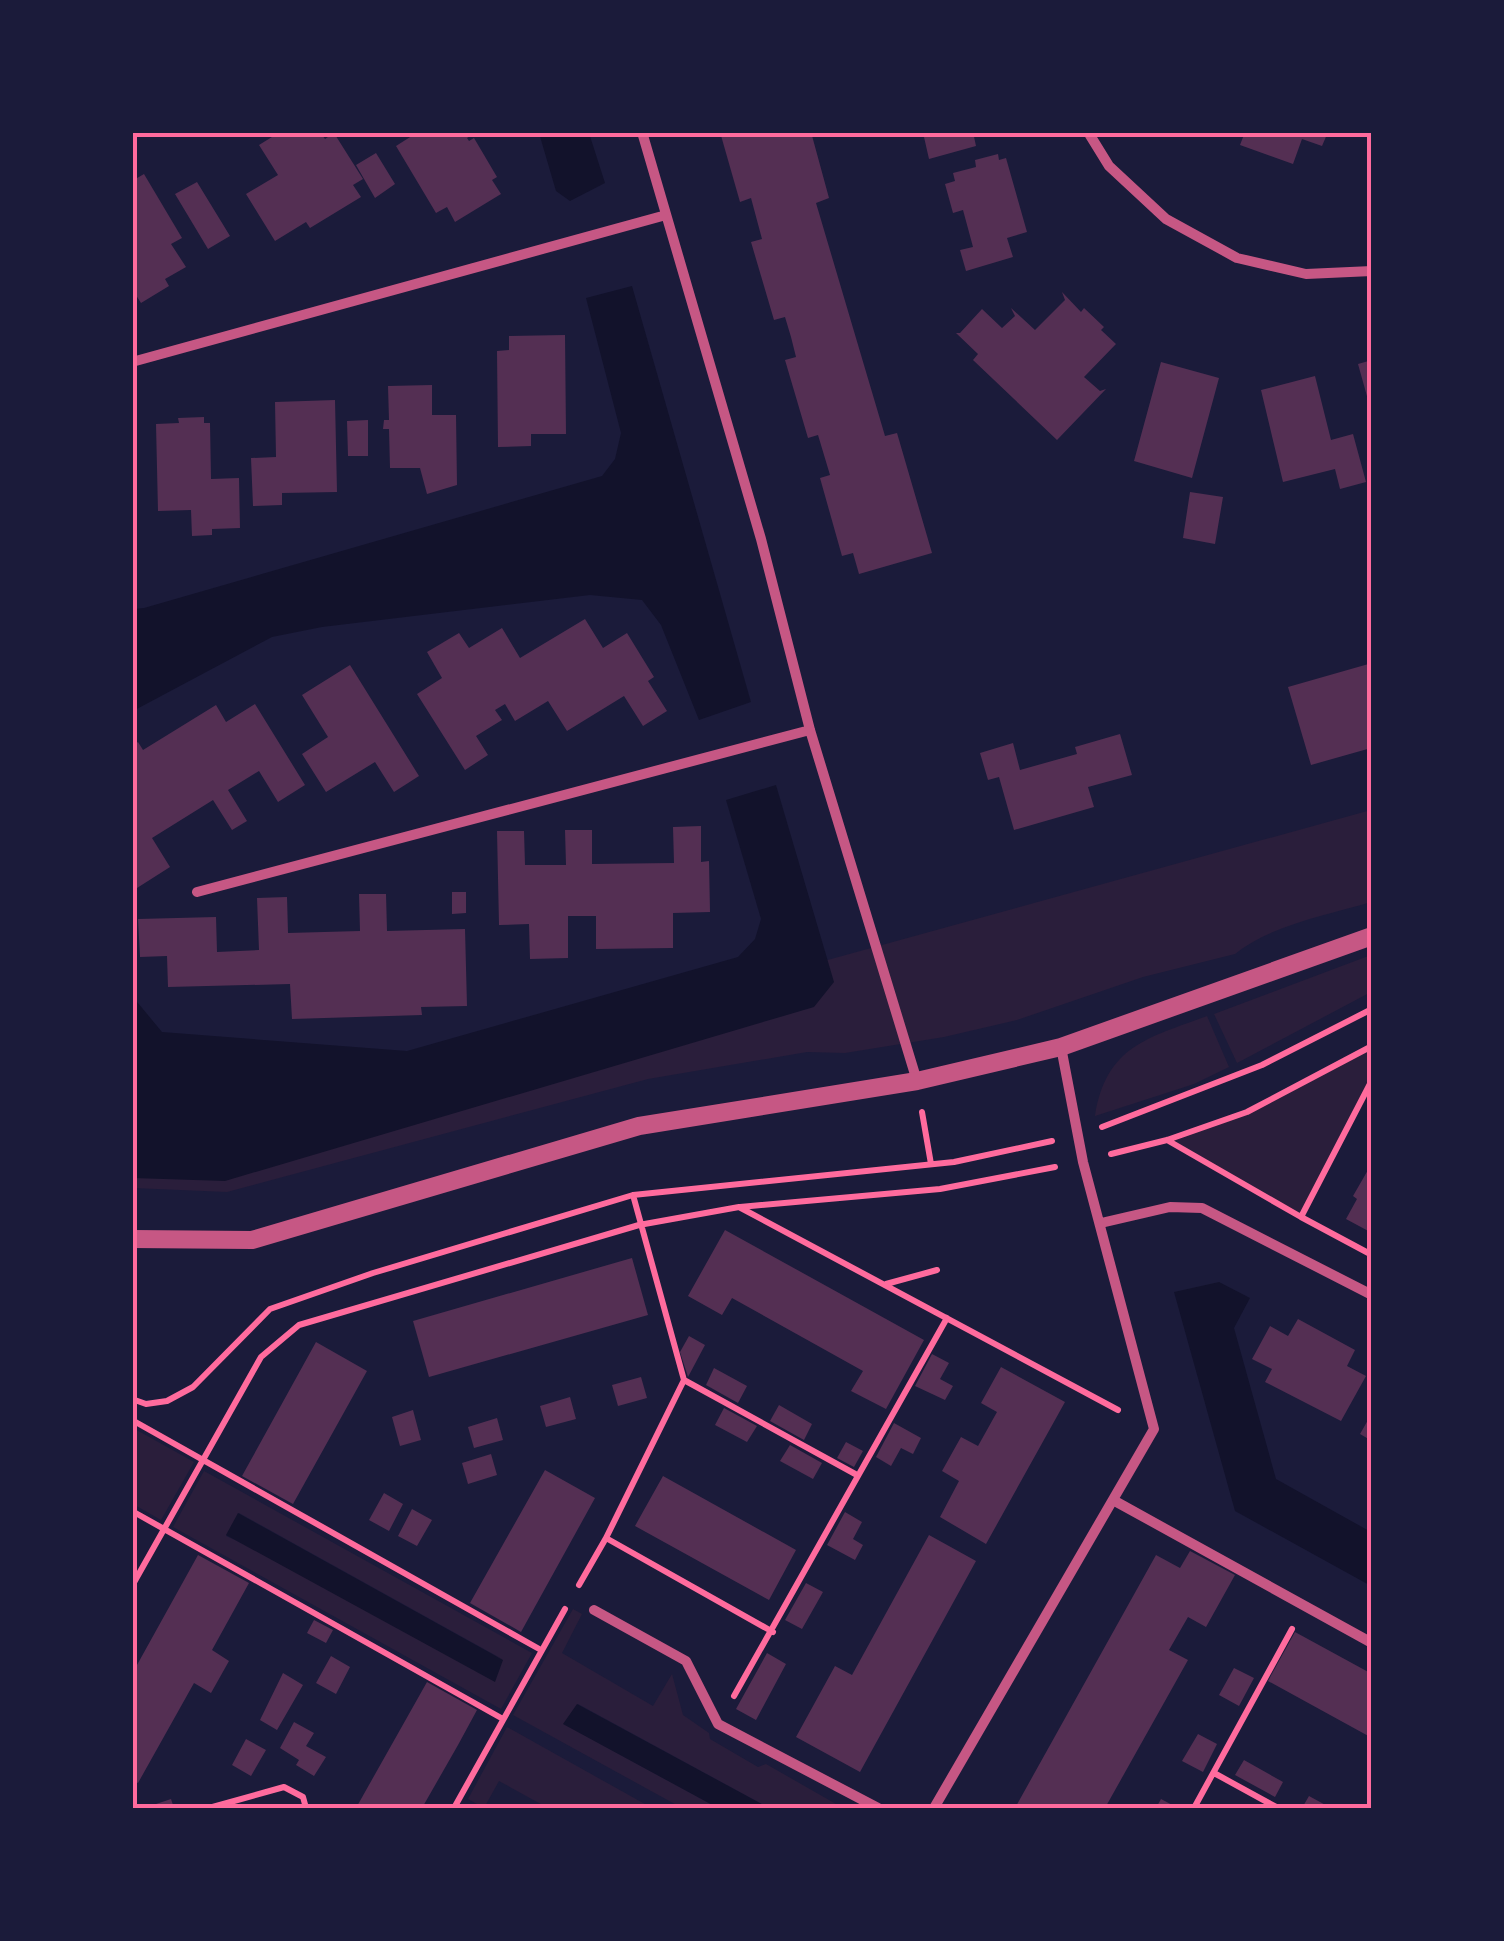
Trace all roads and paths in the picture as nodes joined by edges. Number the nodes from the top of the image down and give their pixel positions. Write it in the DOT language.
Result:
graph roads {
  1 [pos="642,132"];
  2 [pos="1088,132"];
  3 [pos="666,215"];
  4 [pos="1372,271"];
  5 [pos="132,362"];
  6 [pos="810,730"];
  7 [pos="196,892"];
  8 [pos="1372,936"];
  9 [pos="1372,1009"];
  10 [pos="1060,1047"];
  11 [pos="1372,1080"];
  12 [pos="917,1081"];
  13 [pos="1080,1135"];
  14 [pos="1167,1140"];
  15 [pos="931,1164"];
  16 [pos="632,1195"];
  17 [pos="1301,1217"];
  18 [pos="1101,1223"];
  19 [pos="638,1225"];
  20 [pos="132,1239"];
  21 [pos="1372,1255"];
  22 [pos="937,1270"];
  23 [pos="885,1285"];
  24 [pos="1372,1295"];
  25 [pos="946,1318"];
  26 [pos="684,1380"];
  27 [pos="132,1399"];
  28 [pos="132,1420"];
  29 [pos="1154,1430"];
  30 [pos="203,1462"];
  31 [pos="857,1475"];
  32 [pos="1113,1500"];
  33 [pos="132,1511"];
  34 [pos="164,1529"];
  35 [pos="606,1538"];
  36 [pos="132,1586"];
  37 [pos="1304,1606"];
  38 [pos="594,1610"];
  39 [pos="773,1632"];
  40 [pos="1372,1644"];
  41 [pos="541,1650"];
  42 [pos="504,1719"];
  43 [pos="718,1724"];
  44 [pos="1213,1773"];
  45 [pos="209,1808"];
  46 [pos="306,1808"];
  47 [pos="454,1808"];
  48 [pos="878,1808"];
  49 [pos="934,1808"];
  50 [pos="1194,1808"];
  51 [pos="1278,1808"];
  1 -- 3 [label="street"];
  2 -- 4 [label="street"];
  3 -- 5 [label="street"];
  3 -- 6 [label="street"];
  6 -- 7 [label="street"];
  6 -- 12 [label="street"];
  8 -- 10 [label="street"];
  9 -- 13 [label="path"];
  10 -- 12 [label="street"];
  10 -- 13 [label="street"];
  11 -- 17 [label="path"];
  12 -- 15 [label="path"];
  12 -- 20 [label="street"];
  13 -- 15 [label="path"];
  13 -- 18 [label="street"];
  14 -- 17 [label="path"];
  15 -- 16 [label="path"];
  16 -- 19 [label="path"];
  16 -- 27 [label="path"];
  17 -- 21 [label="path"];
  18 -- 24 [label="street"];
  18 -- 29 [label="street"];
  19 -- 23 [label="path"];
  19 -- 26 [label="path"];
  19 -- 30 [label="path"];
  22 -- 23 [label="path"];
  23 -- 25 [label="path"];
  25 -- 29 [label="path"];
  25 -- 31 [label="path"];
  26 -- 31 [label="path"];
  26 -- 35 [label="path"];
  28 -- 30 [label="path"];
  29 -- 32 [label="street"];
  30 -- 34 [label="path"];
  30 -- 41 [label="path"];
  31 -- 39 [label="path"];
  32 -- 37 [label="street"];
  32 -- 49 [label="street"];
  33 -- 34 [label="path"];
  34 -- 36 [label="path"];
  34 -- 42 [label="path"];
  35 -- 39 [label="path"];
  35 -- 41 [label="path"];
  37 -- 40 [label="street"];
  37 -- 44 [label="path"];
  38 -- 43 [label="street"];
  39 -- 43 [label="path"];
  41 -- 42 [label="path"];
  42 -- 47 [label="path"];
  43 -- 48 [label="street"];
  44 -- 50 [label="path"];
  44 -- 51 [label="path"];
  45 -- 46 [label="path"];
}
